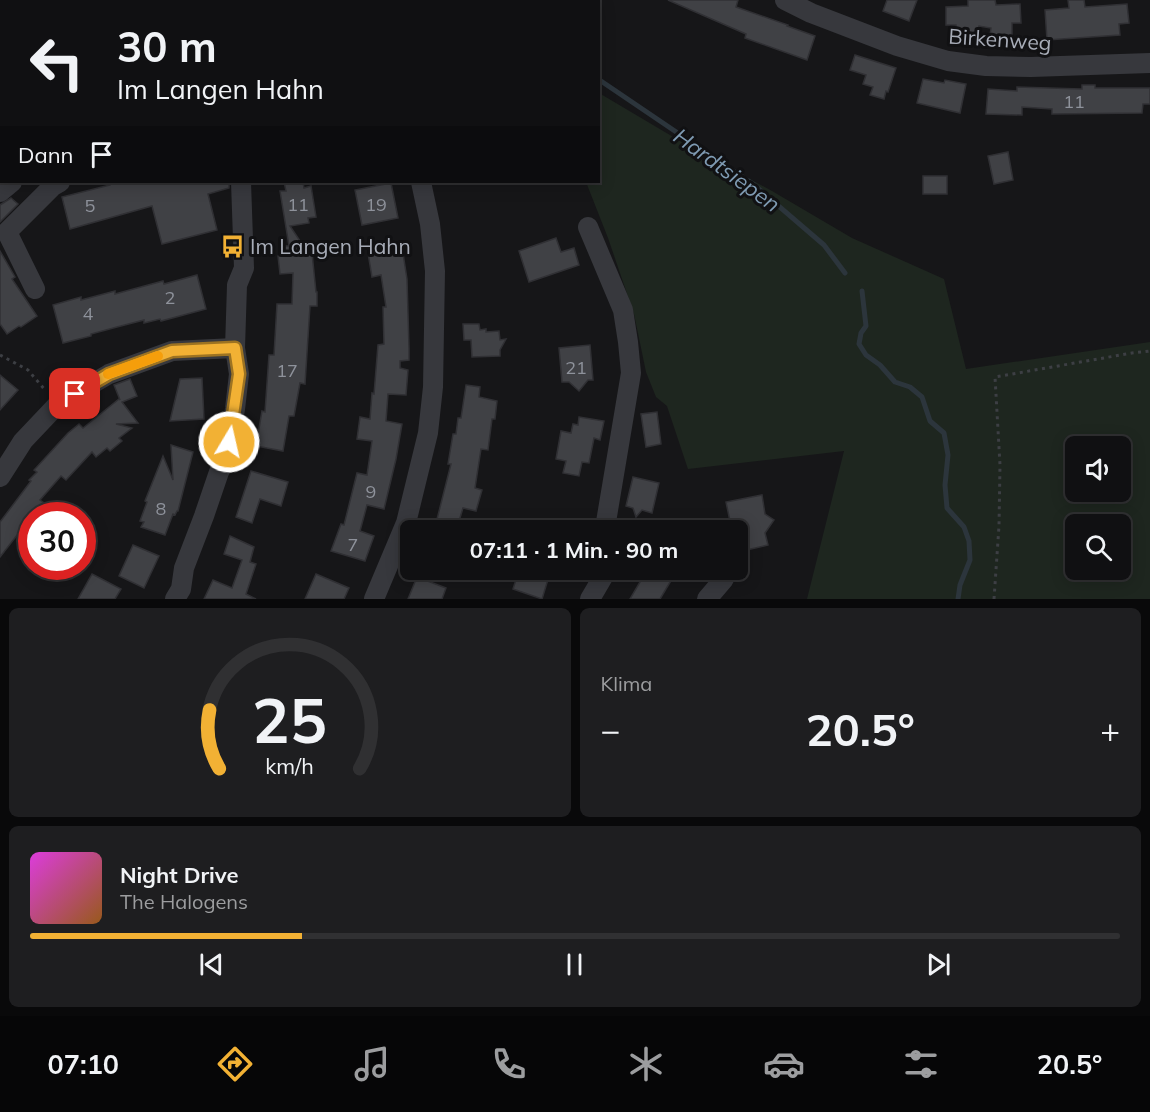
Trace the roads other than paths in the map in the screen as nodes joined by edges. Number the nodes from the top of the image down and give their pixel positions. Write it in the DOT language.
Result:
graph roads {
  1 [pos="785,0"];
  2 [pos="1150,63"];
  3 [pos="58,183"];
  4 [pos="241,183"];
  5 [pos="421,183"];
  6 [pos="588,227"];
  7 [pos="35,290"];
  8 [pos="235,348"];
  9 [pos="0,477"];
  10 [pos="605,520"];
  11 [pos="601,580"];
  12 [pos="723,580"];
  13 [pos="176,599"];
  14 [pos="374,599"];
  15 [pos="591,599"];
  16 [pos="707,599"];
  1 -- 2 [label="street, Birkenweg"];
  3 -- 7 [label="street"];
  4 -- 8 [label="street"];
  5 -- 14 [label="street"];
  6 -- 10 [label="street"];
  8 -- 9 [label="street"];
  8 -- 13 [label="street"];
  11 -- 15 [label="street"];
  12 -- 16 [label="street"];
}
